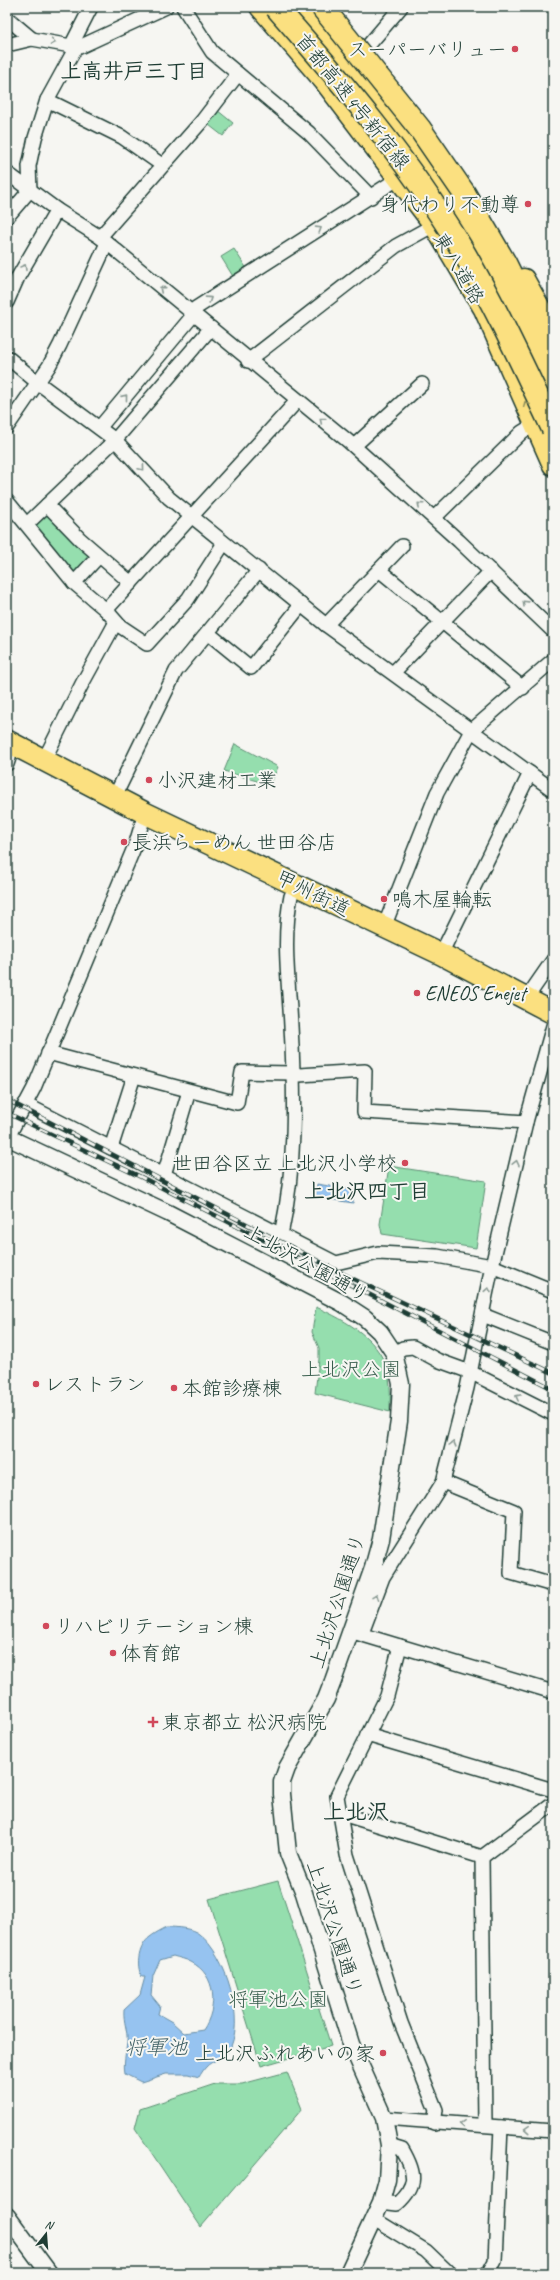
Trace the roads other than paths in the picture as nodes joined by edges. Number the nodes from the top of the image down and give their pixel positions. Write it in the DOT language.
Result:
graph roads {
  1 [pos="91,7"];
  2 [pos="166,7"];
  3 [pos="183,7"];
  4 [pos="260,7"];
  5 [pos="276,7"];
  6 [pos="284,7"];
  7 [pos="332,7"];
  8 [pos="401,7"];
  9 [pos="307,8"];
  10 [pos="7,18"];
  11 [pos="32,39"];
  12 [pos="7,45"];
  13 [pos="367,47"];
  14 [pos="73,48"];
  15 [pos="238,74"];
  16 [pos="47,100"];
  17 [pos="162,166"];
  18 [pos="7,174"];
  19 [pos="399,178"];
  20 [pos="467,179"];
  21 [pos="30,190"];
  22 [pos="371,197"];
  23 [pos="56,210"];
  24 [pos="7,217"];
  25 [pos="434,225"];
  26 [pos="475,238"];
  27 [pos="104,240"];
  28 [pos="7,302"];
  29 [pos="192,313"];
  30 [pos="211,328"];
  31 [pos="553,332"];
  32 [pos="7,357"];
  33 [pos="553,360"];
  34 [pos="248,361"];
  35 [pos="37,382"];
  36 [pos="422,384"];
  37 [pos="553,386"];
  38 [pos="297,401"];
  39 [pos="553,408"];
  40 [pos="112,414"];
  41 [pos="7,427"];
  42 [pos="100,427"];
  43 [pos="544,427"];
  44 [pos="119,435"];
  45 [pos="354,446"];
  46 [pos="553,465"];
  47 [pos="7,501"];
  48 [pos="47,505"];
  49 [pos="192,517"];
  50 [pos="434,518"];
  51 [pos="27,524"];
  52 [pos="224,543"];
  53 [pos="402,546"];
  54 [pos="99,556"];
  55 [pos="259,570"];
  56 [pos="379,570"];
  57 [pos="491,571"];
  58 [pos="74,583"];
  59 [pos="131,583"];
  60 [pos="301,605"];
  61 [pos="106,610"];
  62 [pos="441,621"];
  63 [pos="116,622"];
  64 [pos="326,625"];
  65 [pos="553,631"];
  66 [pos="208,632"];
  67 [pos="553,660"];
  68 [pos="393,673"];
  69 [pos="522,688"];
  70 [pos="471,731"];
  71 [pos="8,755"];
  72 [pos="44,760"];
  73 [pos="530,773"];
  74 [pos="553,790"];
  75 [pos="114,798"];
  76 [pos="143,819"];
  77 [pos="291,896"];
  78 [pos="384,927"];
  79 [pos="442,954"];
  80 [pos="553,960"];
  81 [pos="526,999"];
  82 [pos="553,1013"];
  83 [pos="553,1027"];
  84 [pos="48,1053"];
  85 [pos="293,1073"];
  86 [pos="134,1076"];
  87 [pos="189,1090"];
  88 [pos="25,1104"];
  89 [pos="526,1122"];
  90 [pos="7,1137"];
  91 [pos="111,1148"];
  92 [pos="164,1175"];
  93 [pos="281,1235"];
  94 [pos="492,1266"];
  95 [pos="553,1290"];
  96 [pos="483,1315"];
  97 [pos="553,1343"];
  98 [pos="394,1353"];
  99 [pos="470,1372"];
  100 [pos="553,1414"];
  101 [pos="443,1482"];
  102 [pos="553,1585"];
  103 [pos="356,1632"];
  104 [pos="400,1646"];
  105 [pos="553,1692"];
  106 [pos="367,1735"];
  107 [pos="553,1790"];
  108 [pos="553,1804"];
  109 [pos="339,1813"];
  110 [pos="482,1857"];
  111 [pos="384,2118"];
  112 [pos="434,2123"];
  113 [pos="485,2125"];
  114 [pos="501,2127"];
  115 [pos="553,2131"];
  116 [pos="389,2144"];
  117 [pos="381,2202"];
  118 [pos="7,2217"];
  119 [pos="374,2219"];
  120 [pos="46,2272"];
  121 [pos="348,2273"];
  122 [pos="449,2273"];
  123 [pos="489,2273"];
  1 -- 14 [label="street"];
  2 -- 14 [label="street"];
  3 -- 15 [label="street"];
  4 -- 19 [label="main road"];
  5 -- 43 [label="highway, 首都高速4号新宿線, bridge"];
  6 -- 25 [label="main road, 東八道路"];
  7 -- 13 [label="main road"];
  8 -- 13 [label="street"];
  9 -- 20 [label="main road"];
  9 -- 26 [label="highway"];
  9 -- 33 [label="highway, 首都高速4号新宿線, bridge"];
  10 -- 11 [label="street"];
  11 -- 12 [label="street"];
  11 -- 14 [label="street, one-way"];
  13 -- 20 [label="main road"];
  14 -- 16 [label="street"];
  15 -- 17 [label="street"];
  15 -- 22 [label="street"];
  16 -- 17 [label="street"];
  16 -- 21 [label="street"];
  17 -- 27 [label="street"];
  18 -- 21 [label="street"];
  19 -- 22 [label="street"];
  19 -- 25 [label="main road"];
  20 -- 31 [label="main road"];
  21 -- 23 [label="street"];
  21 -- 24 [label="street"];
  29 -- 22 [label="street, one-way"];
  23 -- 27 [label="street"];
  28 -- 23 [label="street, one-way"];
  25 -- 34 [label="street"];
  43 -- 25 [label="main road, 東八道路, one-way"];
  26 -- 37 [label="highway"];
  26 -- 39 [label="highway"];
  29 -- 27 [label="street, one-way"];
  27 -- 35 [label="street"];
  29 -- 30 [label="street"];
  40 -- 29 [label="street, one-way"];
  30 -- 34 [label="street"];
  30 -- 44 [label="street"];
  32 -- 35 [label="street"];
  34 -- 38 [label="street"];
  35 -- 41 [label="street"];
  35 -- 42 [label="street"];
  36 -- 45 [label="street"];
  45 -- 38 [label="street, one-way"];
  38 -- 49 [label="street"];
  40 -- 42 [label="street"];
  40 -- 44 [label="street"];
  42 -- 44 [label="street"];
  43 -- 46 [label="main road, 東八道路"];
  43 -- 50 [label="street"];
  44 -- 48 [label="street"];
  44 -- 49 [label="street, one-way"];
  50 -- 45 [label="street, one-way"];
  47 -- 51 [label="street"];
  48 -- 51 [label="street"];
  48 -- 54 [label="street"];
  49 -- 52 [label="street"];
  49 -- 59 [label="street"];
  50 -- 57 [label="street"];
  51 -- 58 [label="street"];
  52 -- 55 [label="street"];
  52 -- 63 [label="street"];
  53 -- 56 [label="street"];
  54 -- 58 [label="street"];
  54 -- 59 [label="street"];
  55 -- 60 [label="street"];
  55 -- 66 [label="street"];
  56 -- 62 [label="street"];
  56 -- 64 [label="street"];
  57 -- 62 [label="street"];
  65 -- 57 [label="street, one-way"];
  58 -- 61 [label="street"];
  59 -- 61 [label="street"];
  60 -- 64 [label="street"];
  60 -- 66 [label="street"];
  61 -- 63 [label="street"];
  62 -- 68 [label="street"];
  62 -- 69 [label="street"];
  63 -- 72 [label="street"];
  64 -- 68 [label="street"];
  66 -- 75 [label="street"];
  67 -- 69 [label="street"];
  68 -- 70 [label="street"];
  69 -- 70 [label="street"];
  70 -- 73 [label="street"];
  70 -- 78 [label="street"];
  71 -- 72 [label="highway, 甲州街道"];
  71 -- 76 [label="highway, 甲州街道"];
  72 -- 75 [label="highway, 甲州街道"];
  73 -- 74 [label="street"];
  73 -- 79 [label="street"];
  75 -- 76 [label="highway, 甲州街道"];
  76 -- 77 [label="highway, 甲州街道"];
  76 -- 78 [label="highway, 甲州街道"];
  76 -- 84 [label="street"];
  77 -- 83 [label="highway, 甲州街道"];
  77 -- 85 [label="street"];
  78 -- 79 [label="highway, 甲州街道"];
  79 -- 81 [label="highway, 甲州街道"];
  80 -- 81 [label="street"];
  81 -- 82 [label="highway, 甲州街道"];
  83 -- 89 [label="street"];
  84 -- 86 [label="street"];
  84 -- 88 [label="street"];
  85 -- 87 [label="street"];
  85 -- 89 [label="street"];
  85 -- 93 [label="street"];
  86 -- 87 [label="street"];
  86 -- 91 [label="street"];
  87 -- 92 [label="street"];
  88 -- 90 [label="street"];
  88 -- 91 [label="street"];
  94 -- 89 [label="street, one-way"];
  90 -- 98 [label="street, 上北沢公園通り"];
  91 -- 92 [label="street"];
  92 -- 93 [label="street"];
  93 -- 94 [label="street"];
  94 -- 95 [label="street"];
  96 -- 94 [label="street, one-way"];
  96 -- 97 [label="street"];
  96 -- 99 [label="street"];
  98 -- 99 [label="street"];
  98 -- 103 [label="street, 上北沢公園通り"];
  100 -- 99 [label="street, one-way"];
  101 -- 99 [label="street, one-way"];
  101 -- 102 [label="street"];
  103 -- 101 [label="street, one-way"];
  103 -- 104 [label="street"];
  103 -- 111 [label="street, 上北沢公園通り"];
  104 -- 105 [label="street"];
  104 -- 106 [label="street"];
  106 -- 107 [label="street"];
  106 -- 109 [label="street"];
  108 -- 110 [label="street"];
  109 -- 110 [label="street"];
  109 -- 112 [label="street"];
  110 -- 113 [label="street"];
  111 -- 112 [label="street"];
  111 -- 116 [label="street, 上北沢公園通り"];
  113 -- 112 [label="street, one-way"];
  113 -- 114 [label="street"];
  115 -- 114 [label="street, one-way"];
  114 -- 123 [label="street"];
  116 -- 117 [label="street, 上北沢公園通り"];
  116 -- 117 [label="street"];
  117 -- 119 [label="street, 上北沢公園通り"];
  118 -- 120 [label="street"];
  119 -- 121 [label="street, 上北沢公園通り"];
  119 -- 122 [label="street"];
}
